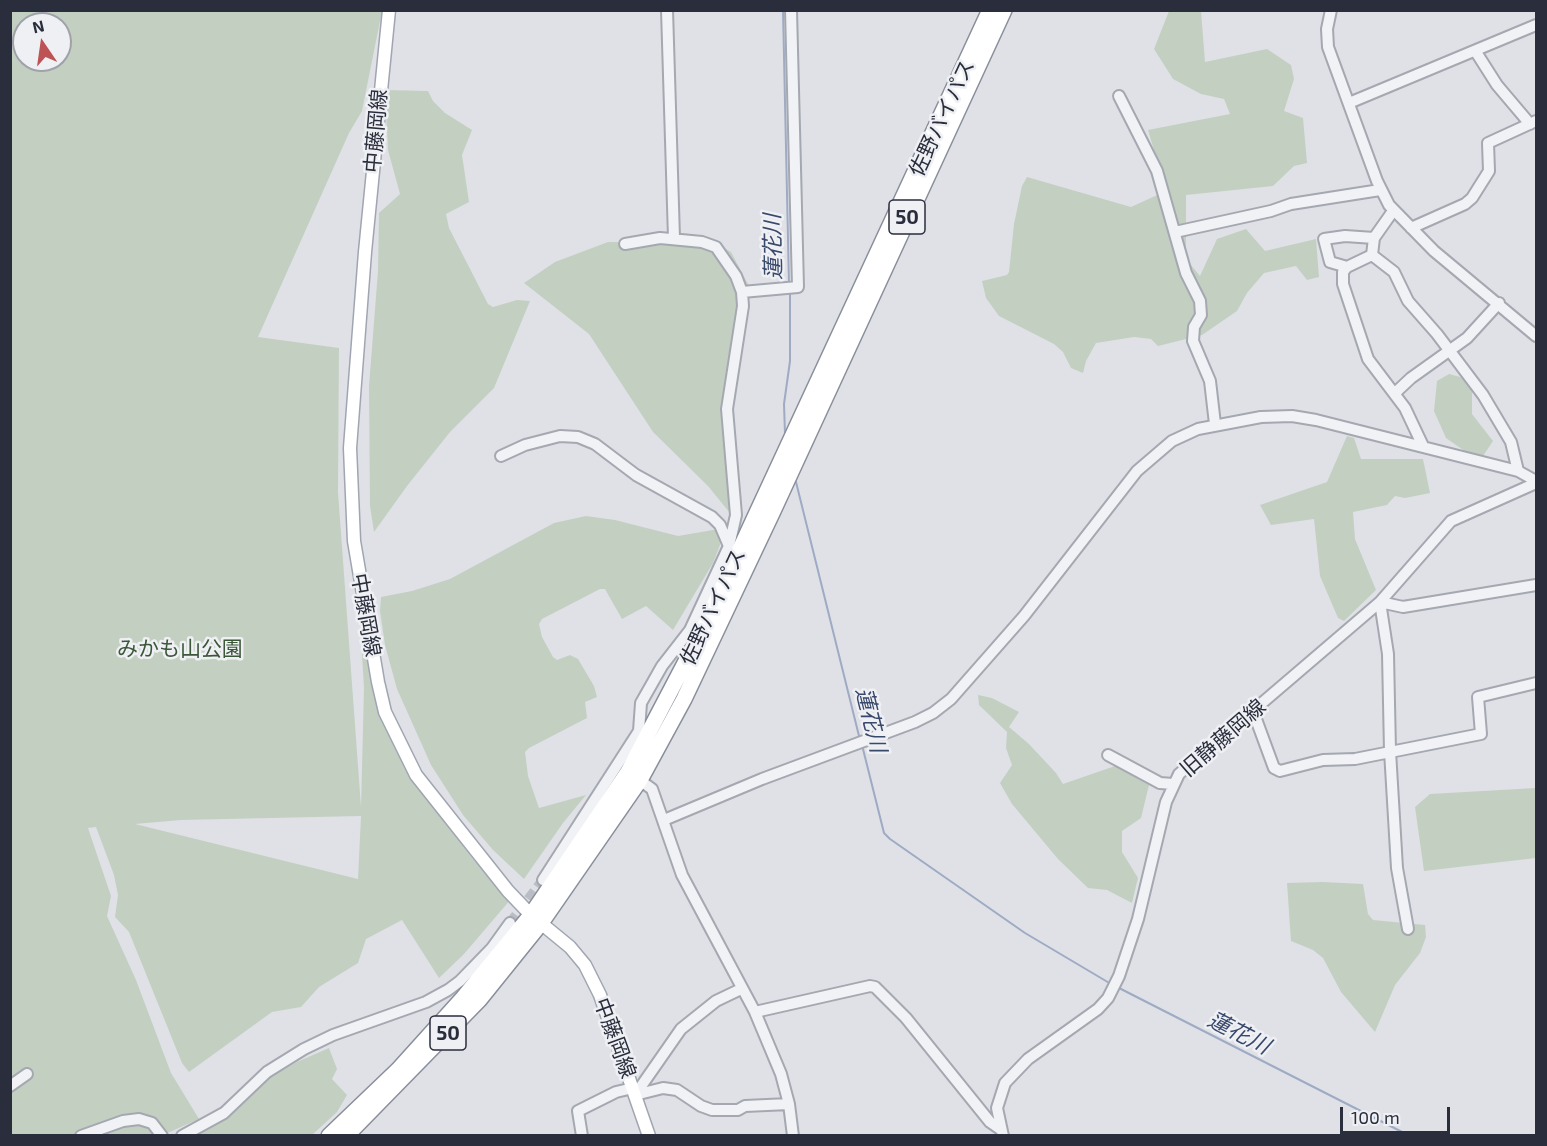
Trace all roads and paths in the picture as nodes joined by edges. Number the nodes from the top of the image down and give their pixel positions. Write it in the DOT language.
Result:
graph roads {
  1 [pos="389,10"];
  2 [pos="667,10"];
  3 [pos="791,10"];
  4 [pos="990,10"];
  5 [pos="1004,10"];
  6 [pos="1331,10"];
  7 [pos="1536,25"];
  8 [pos="1476,52"];
  9 [pos="1119,96"];
  10 [pos="1349,103"];
  11 [pos="1533,122"];
  12 [pos="1380,190"];
  13 [pos="1393,211"];
  14 [pos="1411,228"];
  15 [pos="1175,232"];
  16 [pos="674,238"];
  17 [pos="1374,238"];
  18 [pos="626,244"];
  19 [pos="1372,255"];
  20 [pos="1347,267"];
  21 [pos="742,292"];
  22 [pos="1499,303"];
  23 [pos="1536,336"];
  24 [pos="1450,351"];
  25 [pos="1395,393"];
  26 [pos="1215,424"];
  27 [pos="1423,446"];
  28 [pos="501,456"];
  29 [pos="1518,471"];
  30 [pos="1536,482"];
  31 [pos="729,546"];
  32 [pos="1536,585"];
  33 [pos="1380,602"];
  34 [pos="1536,683"];
  35 [pos="1253,711"];
  36 [pos="1390,751"];
  37 [pos="1108,755"];
  38 [pos="629,773"];
  39 [pos="1173,784"];
  40 [pos="664,820"];
  41 [pos="543,880"];
  42 [pos="536,919"];
  43 [pos="510,923"];
  44 [pos="1408,929"];
  45 [pos="741,988"];
  46 [pos="755,1012"];
  47 [pos="27,1074"];
  48 [pos="10,1086"];
  49 [pos="634,1092"];
  50 [pos="789,1104"];
  51 [pos="1001,1132"];
  52 [pos="81,1136"];
  53 [pos="162,1136"];
  54 [pos="182,1136"];
  55 [pos="329,1136"];
  56 [pos="346,1136"];
  57 [pos="582,1136"];
  58 [pos="649,1136"];
  59 [pos="793,1136"];
  1 -- 42 [label="main road, 中藤岡線"];
  2 -- 16 [label="street"];
  3 -- 21 [label="street"];
  4 -- 38 [label="highway, 佐野バイパス / 50"];
  5 -- 38 [label="highway, 佐野バイパス / 50"];
  6 -- 10 [label="street"];
  7 -- 8 [label="street"];
  8 -- 10 [label="street"];
  8 -- 11 [label="street"];
  9 -- 15 [label="street"];
  10 -- 12 [label="street"];
  11 -- 14 [label="street"];
  12 -- 13 [label="street"];
  12 -- 15 [label="street"];
  13 -- 14 [label="street"];
  13 -- 17 [label="street"];
  14 -- 22 [label="street"];
  15 -- 26 [label="street"];
  16 -- 18 [label="street"];
  16 -- 21 [label="street"];
  17 -- 19 [label="street"];
  17 -- 20 [label="street"];
  19 -- 20 [label="street"];
  19 -- 24 [label="street"];
  20 -- 25 [label="street"];
  21 -- 31 [label="street"];
  22 -- 23 [label="street"];
  22 -- 24 [label="street"];
  24 -- 25 [label="street"];
  24 -- 29 [label="street"];
  25 -- 27 [label="street"];
  26 -- 27 [label="street"];
  26 -- 40 [label="street"];
  27 -- 29 [label="street"];
  28 -- 31 [label="street"];
  29 -- 30 [label="street"];
  30 -- 33 [label="street, 旧静藤岡線"];
  31 -- 38 [label="street"];
  32 -- 33 [label="street"];
  33 -- 35 [label="street, 旧静藤岡線"];
  33 -- 36 [label="street"];
  34 -- 36 [label="street"];
  35 -- 36 [label="street"];
  35 -- 39 [label="street, 旧静藤岡線"];
  36 -- 44 [label="street"];
  37 -- 39 [label="street"];
  38 -- 40 [label="street"];
  38 -- 41 [label="street"];
  38 -- 42 [label="highway, 佐野バイパス / 50"];
  39 -- 51 [label="street, 旧静藤岡線"];
  40 -- 45 [label="street"];
  42 -- 49 [label="main road, 中藤岡線"];
  42 -- 55 [label="highway, 佐野バイパス / 50"];
  42 -- 56 [label="highway, 佐野バイパス / 50"];
  43 -- 54 [label="street"];
  45 -- 46 [label="street"];
  45 -- 49 [label="street"];
  46 -- 50 [label="street"];
  46 -- 51 [label="street"];
  47 -- 48 [label="street"];
  49 -- 50 [label="street"];
  49 -- 57 [label="street"];
  49 -- 58 [label="main road, 中藤岡線"];
  50 -- 59 [label="street"];
  52 -- 53 [label="street"];
}
